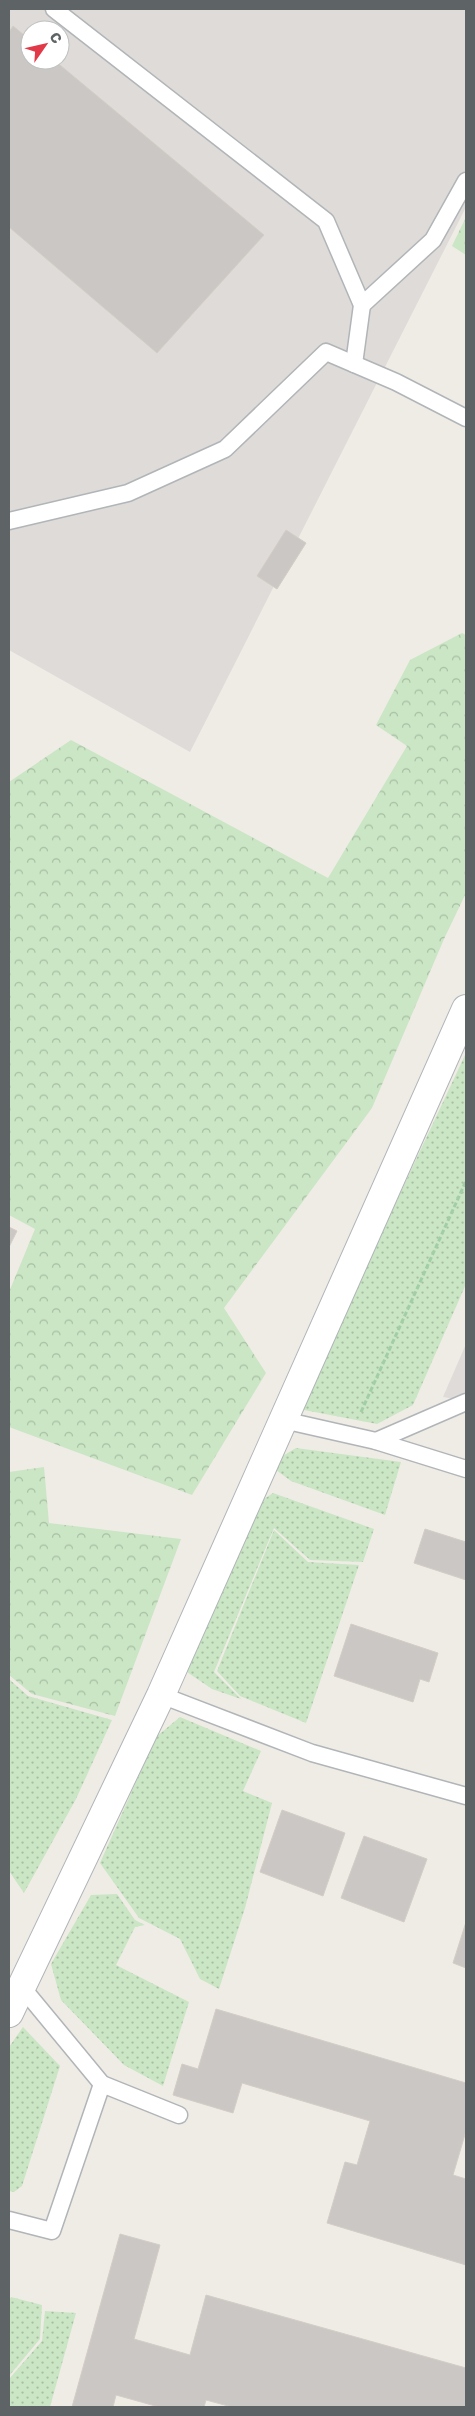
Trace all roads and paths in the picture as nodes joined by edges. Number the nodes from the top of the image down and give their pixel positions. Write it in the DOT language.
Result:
graph roads {
  1 [pos="54,9"];
  2 [pos="466,181"];
  3 [pos="362,305"];
  4 [pos="354,364"];
  5 [pos="466,418"];
  6 [pos="9,521"];
  7 [pos="466,1009"];
  8 [pos="466,1181"];
  9 [pos="466,1402"];
  10 [pos="283,1420"];
  11 [pos="350,1435"];
  12 [pos="376,1441"];
  13 [pos="466,1469"];
  14 [pos="161,1695"];
  15 [pos="466,1796"];
  16 [pos="21,1986"];
  17 [pos="9,2013"];
  18 [pos="102,2084"];
  19 [pos="179,2115"];
  20 [pos="9,2220"];
  1 -- 3 [label="lane"];
  2 -- 3 [label="lane"];
  3 -- 4 [label="lane"];
  4 -- 5 [label="lane"];
  4 -- 6 [label="lane"];
  7 -- 10 [label="street"];
  8 -- 11 [label="path"];
  9 -- 12 [label="lane"];
  10 -- 11 [label="lane"];
  10 -- 14 [label="street"];
  11 -- 12 [label="lane"];
  12 -- 13 [label="lane"];
  14 -- 15 [label="lane"];
  14 -- 16 [label="street"];
  16 -- 17 [label="street"];
  16 -- 18 [label="lane"];
  18 -- 19 [label="lane"];
  18 -- 20 [label="lane"];
}
